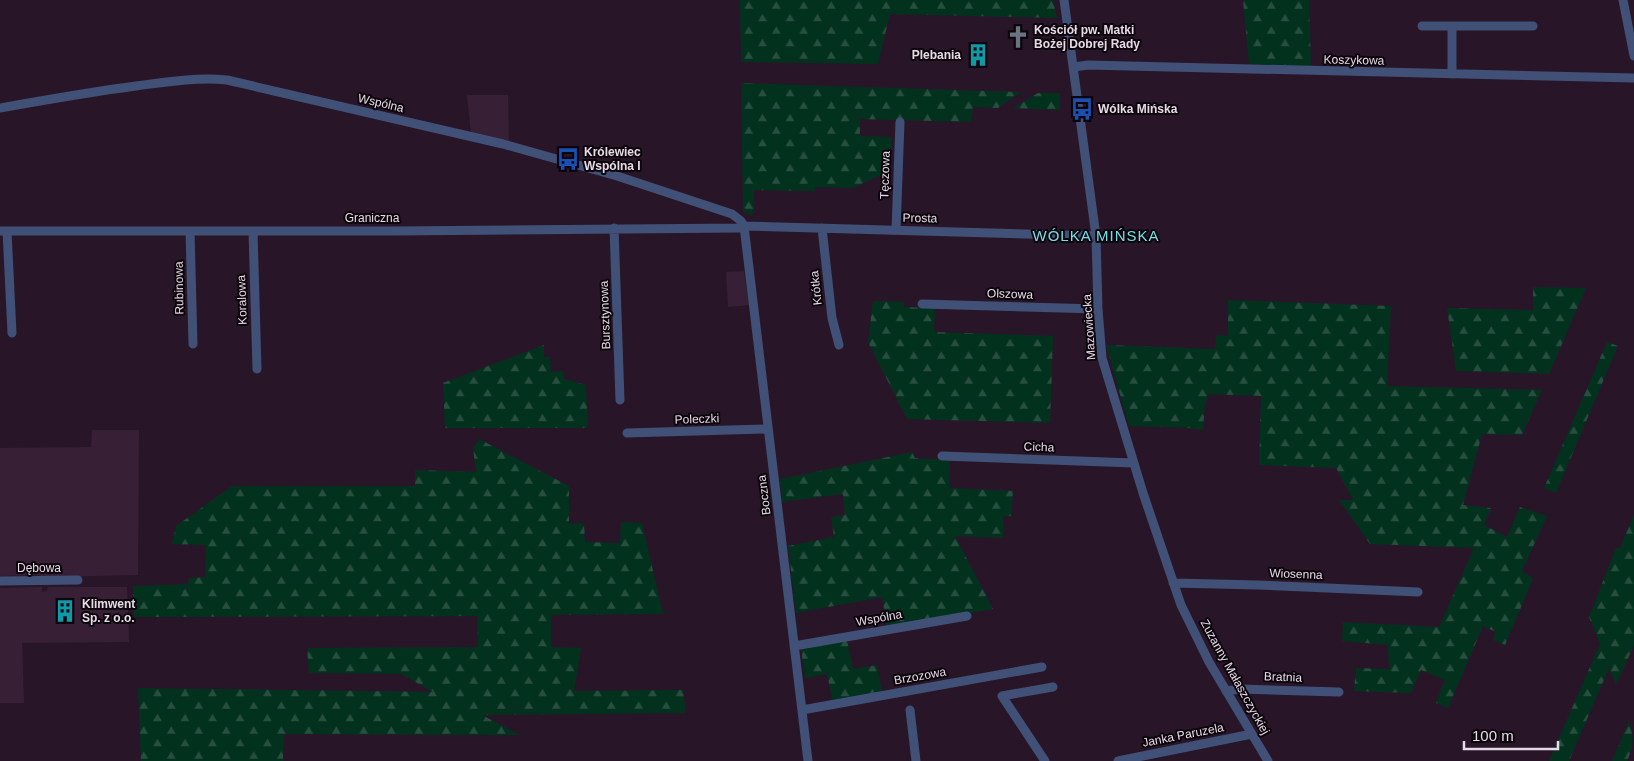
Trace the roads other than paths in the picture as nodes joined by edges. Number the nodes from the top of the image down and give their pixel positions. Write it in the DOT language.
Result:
graph roads {
  1 [pos="1064,0"];
  2 [pos="1623,0"];
  3 [pos="1422,26"];
  4 [pos="1452,26"];
  5 [pos="1533,26"];
  6 [pos="1634,56"];
  7 [pos="1074,67"];
  8 [pos="1452,74"];
  9 [pos="1634,78"];
  10 [pos="0,108"];
  11 [pos="900,122"];
  12 [pos="744,226"];
  13 [pos="614,228"];
  14 [pos="822,228"];
  15 [pos="253,230"];
  16 [pos="896,230"];
  17 [pos="4,231"];
  18 [pos="190,231"];
  19 [pos="1096,236"];
  20 [pos="922,304"];
  21 [pos="1098,309"];
  22 [pos="12,333"];
  23 [pos="193,344"];
  24 [pos="839,345"];
  25 [pos="257,369"];
  26 [pos="620,400"];
  27 [pos="768,429"];
  28 [pos="627,433"];
  29 [pos="942,456"];
  30 [pos="1134,463"];
  31 [pos="78,580"];
  32 [pos="0,581"];
  33 [pos="1173,583"];
  34 [pos="1418,592"];
  35 [pos="1181,605"];
  36 [pos="968,616"];
  37 [pos="794,646"];
  38 [pos="1042,667"];
  39 [pos="1053,687"];
  40 [pos="1226,690"];
  41 [pos="1339,692"];
  42 [pos="802,710"];
  43 [pos="910,710"];
  44 [pos="1252,734"];
  45 [pos="808,761"];
  46 [pos="916,761"];
  47 [pos="1045,761"];
  48 [pos="1118,761"];
  49 [pos="1268,761"];
  1 -- 7 [label="street, Mazowiecka"];
  2 -- 6 [label="street"];
  3 -- 4 [label="street"];
  4 -- 5 [label="street"];
  4 -- 8 [label="street"];
  7 -- 8 [label="street, Koszykowa"];
  7 -- 19 [label="street, Mazowiecka"];
  8 -- 9 [label="street, Koszykowa"];
  10 -- 12 [label="street, Wspólna"];
  11 -- 16 [label="street, Tęczowa"];
  12 -- 13 [label="street, Graniczna"];
  12 -- 14 [label="street, Prosta"];
  12 -- 27 [label="street, Boczna"];
  13 -- 15 [label="street, Graniczna"];
  13 -- 26 [label="street, Bursztynowa"];
  14 -- 16 [label="street, Prosta"];
  14 -- 24 [label="street, Krótka"];
  15 -- 18 [label="street, Graniczna"];
  15 -- 25 [label="street, Koralowa"];
  16 -- 19 [label="street, Prosta"];
  17 -- 18 [label="street, Graniczna"];
  17 -- 22 [label="street"];
  18 -- 23 [label="street, Rubinowa"];
  19 -- 21 [label="street, Mazowiecka"];
  20 -- 21 [label="street, Olszowa"];
  21 -- 30 [label="street, Mazowiecka"];
  27 -- 28 [label="street, Poleczki"];
  27 -- 37 [label="street, Boczna"];
  29 -- 30 [label="street, Cicha"];
  30 -- 33 [label="street, Mazowiecka"];
  31 -- 32 [label="street, Dębowa"];
  33 -- 34 [label="street, Wiosenna"];
  33 -- 35 [label="street, Mazowiecka"];
  35 -- 40 [label="street, Zuzanny Małaszczyckiej"];
  36 -- 37 [label="street, Wspólna"];
  37 -- 42 [label="street, Boczna"];
  38 -- 42 [label="street, Brzozowa"];
  39 -- 47 [label="street"];
  40 -- 41 [label="street, Bratnia"];
  40 -- 44 [label="street, Zuzanny Małaszczyckiej"];
  42 -- 45 [label="street, Boczna"];
  43 -- 46 [label="street"];
  44 -- 48 [label="street, Janka Paruzela"];
  44 -- 49 [label="street, Zuzanny Małaszczyckiej"];
}
